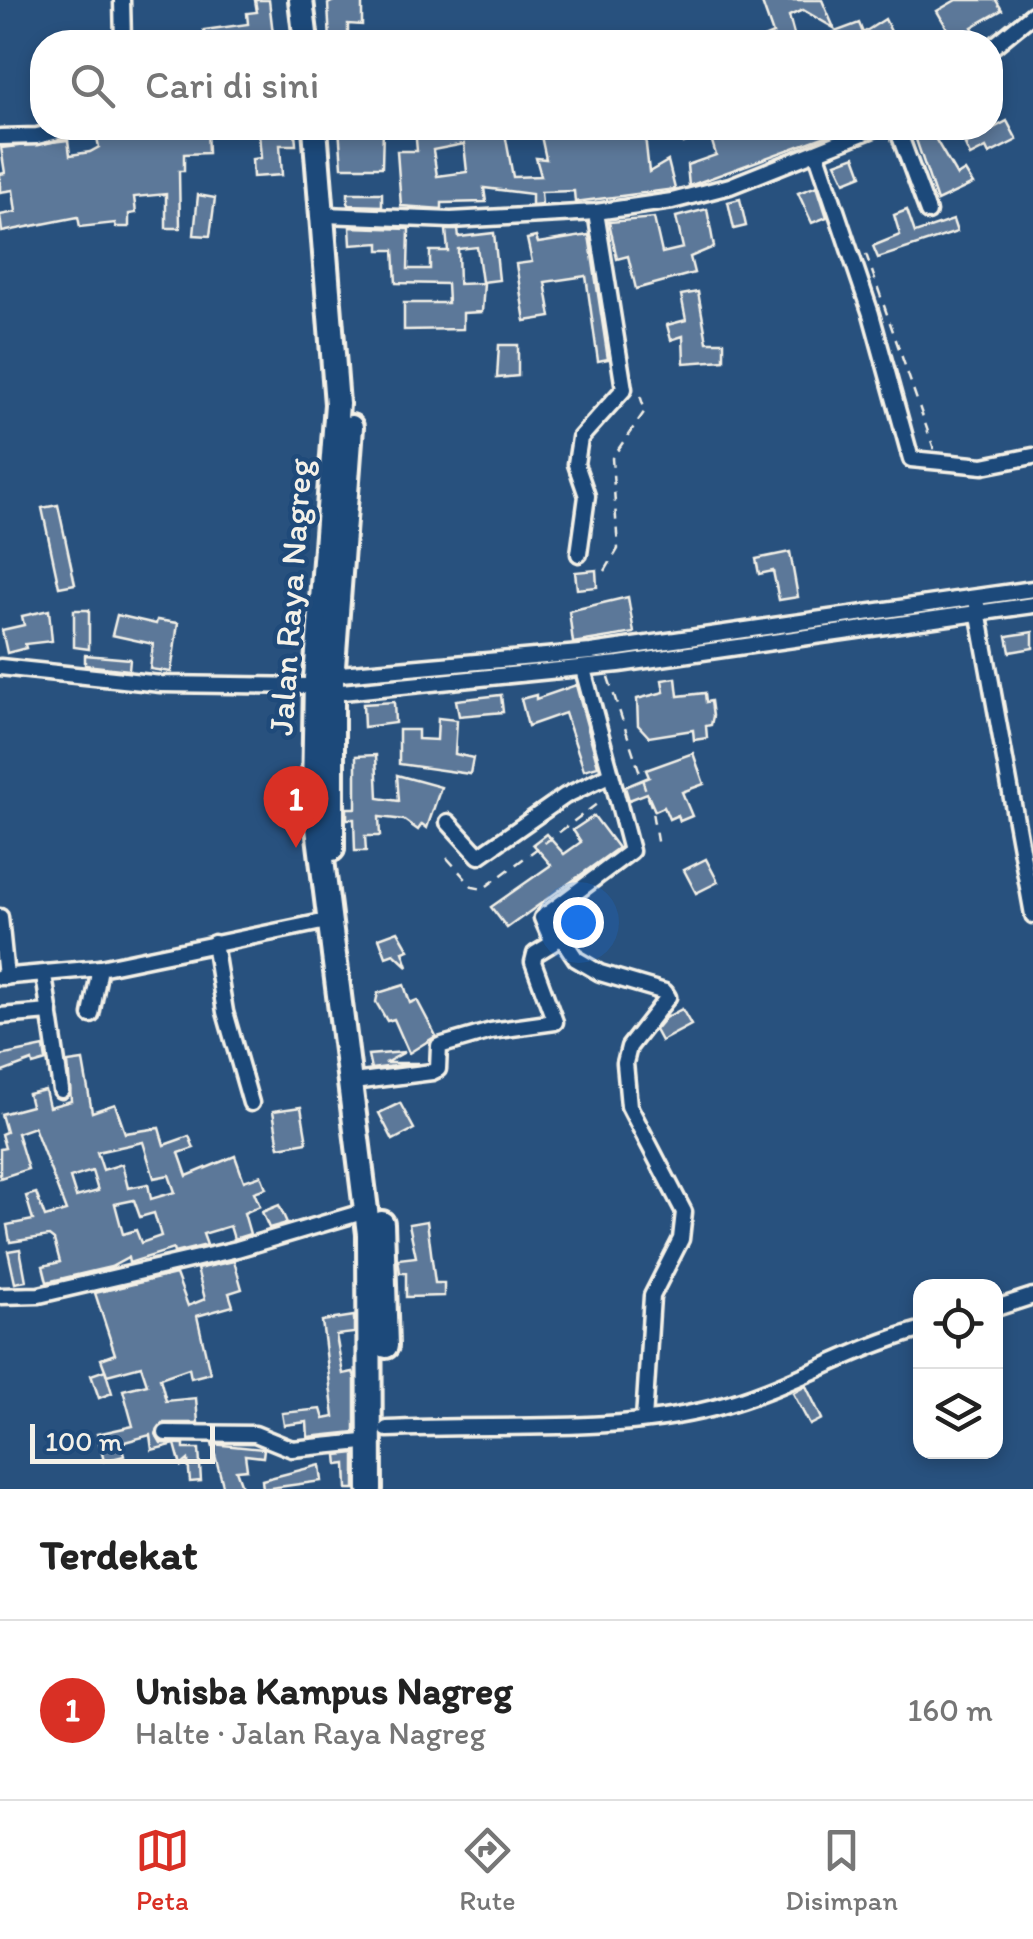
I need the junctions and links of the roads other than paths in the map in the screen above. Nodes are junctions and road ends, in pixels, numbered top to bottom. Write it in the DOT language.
graph roads {
  1 [pos="122,0"];
  2 [pos="301,0"];
  3 [pos="316,0"];
  4 [pos="1033,14"];
  5 [pos="123,30"];
  6 [pos="305,30"];
  7 [pos="319,30"];
  8 [pos="1003,38"];
  9 [pos="30,136"];
  10 [pos="0,137"];
  11 [pos="317,140"];
  12 [pos="329,140"];
  13 [pos="849,140"];
  14 [pos="902,140"];
  15 [pos="817,154"];
  16 [pos="596,212"];
  17 [pos="928,212"];
  18 [pos="332,215"];
  19 [pos="1033,456"];
  20 [pos="579,554"];
  21 [pos="1033,590"];
  22 [pos="978,606"];
  23 [pos="1033,606"];
  24 [pos="559,656"];
  25 [pos="583,668"];
  26 [pos="2,672"];
  27 [pos="559,672"];
  28 [pos="321,684"];
  29 [pos="612,774"];
  30 [pos="448,822"];
  31 [pos="546,914"];
  32 [pos="1033,915"];
  33 [pos="0,918"];
  34 [pos="327,921"];
  35 [pos="214,944"];
  36 [pos="100,968"];
  37 [pos="44,974"];
  38 [pos="3,977"];
  39 [pos="50,1012"];
  40 [pos="92,1015"];
  41 [pos="0,1016"];
  42 [pos="361,1081"];
  43 [pos="61,1090"];
  44 [pos="251,1102"];
  45 [pos="366,1211"];
  46 [pos="0,1296"];
  47 [pos="1033,1296"];
  48 [pos="1003,1306"];
  49 [pos="913,1333"];
  50 [pos="644,1420"];
  51 [pos="166,1433"];
  52 [pos="380,1435"];
  53 [pos="370,1489"];
  54 [pos="386,1489"];
  1 -- 5 [label="street"];
  2 -- 6 [label="highway"];
  3 -- 7 [label="highway"];
  4 -- 8 [label="street"];
  9 -- 10 [label="street"];
  11 -- 18 [label="highway, Jalan Raya Nagreg"];
  12 -- 18 [label="highway, Jalan Raya Nagreg"];
  13 -- 15 [label="street"];
  14 -- 17 [label="street"];
  15 -- 16 [label="street"];
  15 -- 19 [label="street"];
  16 -- 18 [label="street"];
  16 -- 20 [label="street"];
  18 -- 28 [label="highway, Jalan Raya Nagreg"];
  21 -- 22 [label="street"];
  22 -- 23 [label="street"];
  22 -- 24 [label="street"];
  22 -- 25 [label="street"];
  22 -- 32 [label="street"];
  24 -- 27 [label="street"];
  24 -- 28 [label="street"];
  25 -- 27 [label="street"];
  25 -- 29 [label="street"];
  26 -- 28 [label="street"];
  27 -- 28 [label="street"];
  28 -- 34 [label="highway, Jalan Raya Nagreg"];
  28 -- 42 [label="highway, Jalan Raya Nagreg"];
  29 -- 30 [label="street"];
  29 -- 31 [label="street"];
  31 -- 42 [label="street"];
  31 -- 50 [label="street"];
  33 -- 38 [label="street"];
  34 -- 35 [label="street"];
  34 -- 45 [label="highway, Jalan Raya Nagreg"];
  35 -- 36 [label="street"];
  35 -- 44 [label="street"];
  36 -- 37 [label="street"];
  36 -- 40 [label="street"];
  37 -- 38 [label="street"];
  37 -- 39 [label="street"];
  39 -- 41 [label="street"];
  39 -- 43 [label="street"];
  42 -- 52 [label="highway, Jalan Raya Nagreg"];
  45 -- 46 [label="street"];
  45 -- 52 [label="highway, Jalan Raya Nagreg"];
  47 -- 48 [label="street"];
  49 -- 50 [label="street"];
  50 -- 52 [label="street"];
  51 -- 52 [label="street"];
  52 -- 53 [label="highway, Jalan Raya Nagreg"];
  52 -- 54 [label="highway, Jalan Raya Nagreg"];
}
